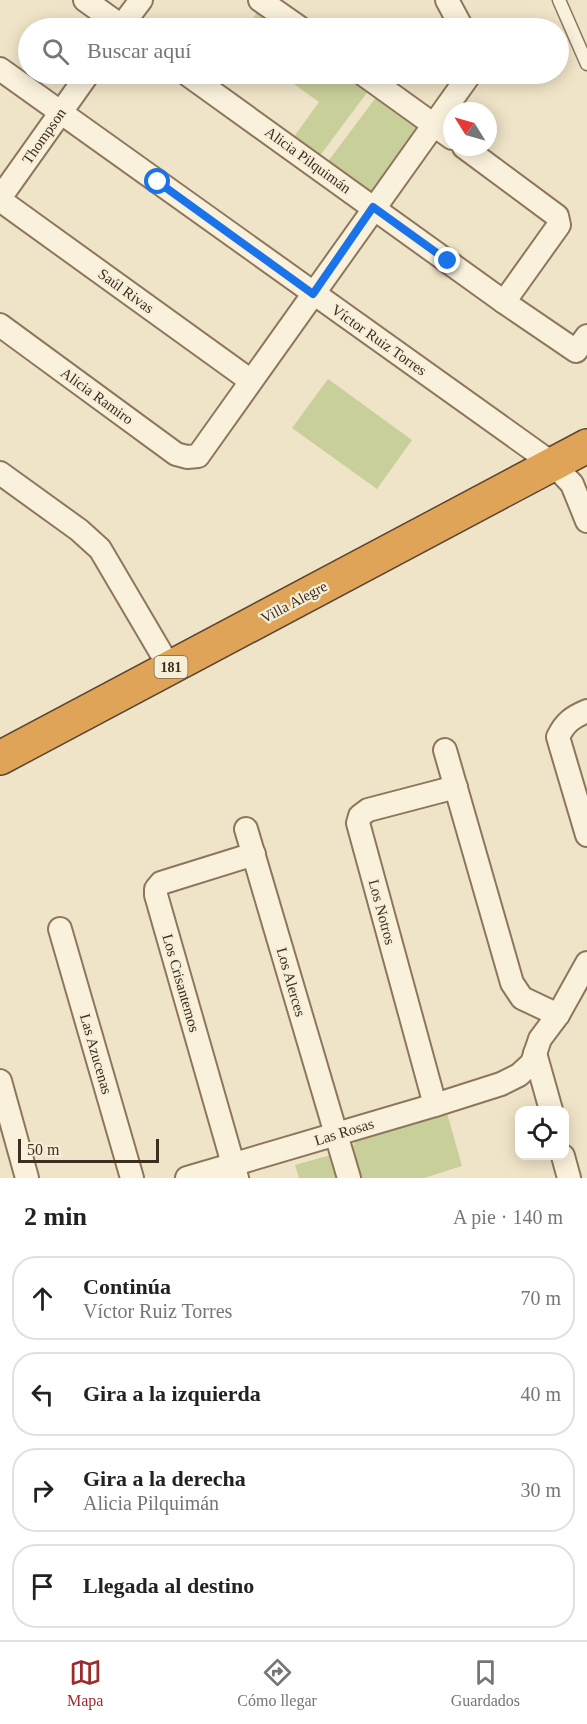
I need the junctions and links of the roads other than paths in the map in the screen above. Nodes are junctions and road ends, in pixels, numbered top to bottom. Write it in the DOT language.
graph roads {
  1 [pos="85,0"];
  2 [pos="141,0"];
  3 [pos="260,0"];
  4 [pos="447,0"];
  5 [pos="559,0"];
  6 [pos="109,18"];
  7 [pos="129,18"];
  8 [pos="286,18"];
  9 [pos="457,18"];
  10 [pos="567,18"];
  11 [pos="569,23"];
  12 [pos="587,64"];
  13 [pos="0,69"];
  14 [pos="18,82"];
  15 [pos="21,84"];
  16 [pos="81,84"];
  17 [pos="201,84"];
  18 [pos="377,84"];
  19 [pos="463,84"];
  20 [pos="61,112"];
  21 [pos="433,124"];
  22 [pos="443,131"];
  23 [pos="476,156"];
  24 [pos="0,199"];
  25 [pos="373,207"];
  26 [pos="313,294"];
  27 [pos="504,302"];
  28 [pos="0,325"];
  29 [pos="582,344"];
  30 [pos="251,381"];
  31 [pos="587,446"];
  32 [pos="553,464"];
  33 [pos="0,473"];
  34 [pos="587,521"];
  35 [pos="170,668"];
  36 [pos="587,711"];
  37 [pos="445,750"];
  38 [pos="0,758"];
  39 [pos="456,787"];
  40 [pos="246,828"];
  41 [pos="587,835"];
  42 [pos="254,854"];
  43 [pos="60,929"];
  44 [pos="587,963"];
  45 [pos="558,1016"];
  46 [pos="535,1053"];
  47 [pos="0,1081"];
  48 [pos="435,1105"];
  49 [pos="550,1106"];
  50 [pos="336,1135"];
  51 [pos="565,1160"];
  52 [pos="235,1172"];
  53 [pos="27,1178"];
  54 [pos="132,1178"];
  55 [pos="187,1178"];
  56 [pos="349,1178"];
  57 [pos="570,1178"];
  1 -- 6 [label="street"];
  2 -- 7 [label="street"];
  3 -- 8 [label="street"];
  4 -- 9 [label="street"];
  5 -- 10 [label="lane"];
  11 -- 12 [label="lane"];
  13 -- 14 [label="street, Víctor Ruiz Torres"];
  15 -- 20 [label="street, Víctor Ruiz Torres"];
  16 -- 20 [label="street, Thompson"];
  17 -- 25 [label="street, Alicia Pilquimán"];
  18 -- 21 [label="street"];
  19 -- 21 [label="street"];
  20 -- 24 [label="street, Thompson"];
  20 -- 26 [label="street, Víctor Ruiz Torres"];
  21 -- 22 [label="street"];
  21 -- 25 [label="street"];
  23 -- 27 [label="street"];
  24 -- 30 [label="street, Saúl Rivas"];
  25 -- 26 [label="street"];
  25 -- 27 [label="street, Alicia Pilquimán"];
  26 -- 30 [label="street"];
  26 -- 32 [label="street, Víctor Ruiz Torres"];
  27 -- 29 [label="street, Alicia Pilquimán"];
  28 -- 30 [label="street, Alicia Ramiro"];
  31 -- 32 [label="highway, Villa Alegre / 181"];
  32 -- 34 [label="street"];
  32 -- 35 [label="highway, Villa Alegre / 181"];
  33 -- 35 [label="street"];
  35 -- 38 [label="highway, Villa Alegre / 181"];
  36 -- 41 [label="street"];
  37 -- 39 [label="street"];
  39 -- 45 [label="street"];
  39 -- 48 [label="street, Los Notros"];
  40 -- 42 [label="street, Los Alerces"];
  42 -- 50 [label="street, Los Alerces"];
  42 -- 52 [label="street, Los Crisantemos"];
  43 -- 54 [label="street, Las Azucenas"];
  44 -- 45 [label="street, Las Rosas"];
  45 -- 46 [label="street, Las Rosas"];
  46 -- 48 [label="street, Las Rosas"];
  46 -- 49 [label="street"];
  47 -- 53 [label="street"];
  48 -- 50 [label="street, Las Rosas"];
  50 -- 52 [label="street, Las Rosas"];
  50 -- 56 [label="street, Los Alerces"];
  51 -- 57 [label="street"];
  52 -- 55 [label="street, Las Rosas"];
}
